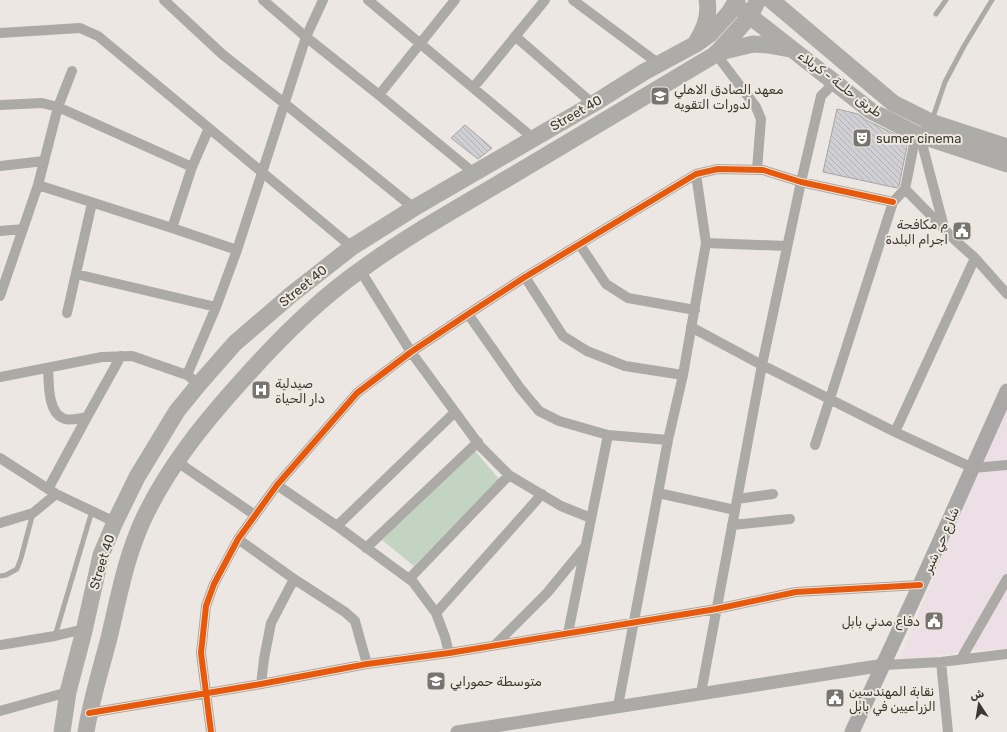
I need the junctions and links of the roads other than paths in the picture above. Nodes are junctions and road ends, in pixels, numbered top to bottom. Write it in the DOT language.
graph roads {
  1 [pos="164,0"];
  2 [pos="263,0"];
  3 [pos="322,0"];
  4 [pos="368,0"];
  5 [pos="455,0"];
  6 [pos="545,0"];
  7 [pos="572,0"];
  8 [pos="707,0"];
  9 [pos="758,0"];
  10 [pos="771,0"];
  11 [pos="946,0"];
  12 [pos="992,0"];
  13 [pos="733,1"];
  14 [pos="936,14"];
  15 [pos="750,16"];
  16 [pos="0,33"];
  17 [pos="515,36"];
  18 [pos="306,38"];
  19 [pos="420,43"];
  20 [pos="696,44"];
  21 [pos="794,49"];
  22 [pos="716,54"];
  23 [pos="659,64"];
  24 [pos="72,71"];
  25 [pos="835,82"];
  26 [pos="473,88"];
  27 [pos="379,95"];
  28 [pos="284,103"];
  29 [pos="593,104"];
  30 [pos="0,105"];
  31 [pos="58,107"];
  32 [pos="931,122"];
  33 [pos="209,128"];
  34 [pos="918,135"];
  35 [pos="533,138"];
  36 [pos="1007,147"];
  37 [pos="44,161"];
  38 [pos="1007,164"];
  39 [pos="0,166"];
  40 [pos="192,167"];
  41 [pos="757,170"];
  42 [pos="263,173"];
  43 [pos="474,173"];
  44 [pos="696,174"];
  45 [pos="801,182"];
  46 [pos="38,185"];
  47 [pos="905,189"];
  48 [pos="893,202"];
  49 [pos="92,203"];
  50 [pos="414,208"];
  51 [pos="172,228"];
  52 [pos="23,229"];
  53 [pos="945,229"];
  54 [pos="0,231"];
  55 [pos="706,243"];
  56 [pos="580,245"];
  57 [pos="787,246"];
  58 [pos="352,247"];
  59 [pos="237,250"];
  60 [pos="975,258"];
  61 [pos="360,270"];
  62 [pos="76,274"];
  63 [pos="525,277"];
  64 [pos="302,286"];
  65 [pos="1007,294"];
  66 [pos="0,296"];
  67 [pos="318,304"];
  68 [pos="216,306"];
  69 [pos="277,307"];
  70 [pos="694,310"];
  71 [pos="67,313"];
  72 [pos="468,314"];
  73 [pos="294,326"];
  74 [pos="691,327"];
  75 [pos="410,352"];
  76 [pos="121,356"];
  77 [pos="762,365"];
  78 [pos="48,368"];
  79 [pos="683,375"];
  80 [pos="0,377"];
  81 [pos="193,379"];
  82 [pos="1007,391"];
  83 [pos="829,399"];
  84 [pos="455,412"];
  85 [pos="87,417"];
  86 [pos="895,432"];
  87 [pos="608,435"];
  88 [pos="668,440"];
  89 [pos="478,442"];
  90 [pos="816,445"];
  91 [pos="0,458"];
  92 [pos="176,461"];
  93 [pos="1007,466"];
  94 [pos="973,468"];
  95 [pos="509,475"];
  96 [pos="277,485"];
  97 [pos="52,491"];
  98 [pos="658,493"];
  99 [pos="542,494"];
  100 [pos="773,494"];
  101 [pos="737,499"];
  102 [pos="735,510"];
  103 [pos="92,511"];
  104 [pos="33,513"];
  105 [pos="255,515"];
  106 [pos="591,518"];
  107 [pos="790,519"];
  108 [pos="115,522"];
  109 [pos="0,523"];
  110 [pos="732,525"];
  111 [pos="337,526"];
  112 [pos="238,539"];
  113 [pos="585,546"];
  114 [pos="366,548"];
  115 [pos="0,576"];
  116 [pos="294,579"];
  117 [pos="409,579"];
  118 [pos="1007,580"];
  119 [pos="920,585"];
  120 [pos="716,609"];
  121 [pos="436,613"];
  122 [pos="634,623"];
  123 [pos="84,629"];
  124 [pos="568,634"];
  125 [pos="55,636"];
  126 [pos="0,645"];
  127 [pos="495,645"];
  128 [pos="449,653"];
  129 [pos="1007,654"];
  130 [pos="961,659"];
  131 [pos="942,662"];
  132 [pos="367,664"];
  133 [pos="884,665"];
  134 [pos="261,684"];
  135 [pos="68,692"];
  136 [pos="205,693"];
  137 [pos="701,693"];
  138 [pos="618,706"];
  139 [pos="0,710"];
  140 [pos="89,713"];
  141 [pos="62,732"];
  142 [pos="86,732"];
  143 [pos="211,732"];
  144 [pos="457,732"];
  145 [pos="852,732"];
  146 [pos="948,732"];
  1 -- 28 [label="street"];
  2 -- 18 [label="street"];
  3 -- 18 [label="street"];
  4 -- 19 [label="street"];
  5 -- 19 [label="street"];
  6 -- 17 [label="street"];
  7 -- 23 [label="street"];
  8 -- 20 [label="main road"];
  9 -- 15 [label="main road, Street 40"];
  10 -- 32 [label="main road, طريق حلــة - كربلاء"];
  11 -- 14 [label="lane"];
  12 -- 32 [label="lane"];
  13 -- 15 [label="main road, طريق حلــة - كربلاء"];
  13 -- 20 [label="main road, Street 40"];
  15 -- 21 [label="main road, طريق حلــة - كربلاء"];
  15 -- 22 [label="main road, Street 40"];
  16 -- 33 [label="street"];
  17 -- 26 [label="street"];
  17 -- 29 [label="street"];
  18 -- 27 [label="street"];
  18 -- 28 [label="street"];
  19 -- 26 [label="street"];
  19 -- 27 [label="street"];
  20 -- 23 [label="main road, Street 40"];
  21 -- 22 [label="main road"];
  21 -- 25 [label="main road, طريق حلــة - كربلاء"];
  22 -- 41 [label="street"];
  22 -- 61 [label="main road, Street 40"];
  23 -- 29 [label="main road, Street 40"];
  24 -- 31 [label="street"];
  25 -- 34 [label="main road, طريق حلــة - كربلاء"];
  25 -- 45 [label="street"];
  26 -- 35 [label="street"];
  27 -- 43 [label="street"];
  28 -- 42 [label="street"];
  28 -- 50 [label="street"];
  29 -- 35 [label="main road, Street 40"];
  30 -- 31 [label="street"];
  31 -- 37 [label="street"];
  31 -- 40 [label="street"];
  32 -- 36 [label="main road, طريق حلــة - كربلاء"];
  33 -- 40 [label="street"];
  33 -- 42 [label="street"];
  34 -- 38 [label="main road, طريق حلــة - كربلاء"];
  34 -- 47 [label="street"];
  34 -- 53 [label="street"];
  35 -- 43 [label="main road, Street 40"];
  37 -- 39 [label="street"];
  37 -- 46 [label="street"];
  40 -- 51 [label="street"];
  41 -- 44 [label="street"];
  41 -- 45 [label="street"];
  42 -- 58 [label="street"];
  42 -- 59 [label="street"];
  43 -- 50 [label="main road, Street 40"];
  44 -- 55 [label="street"];
  44 -- 56 [label="street"];
  45 -- 48 [label="street"];
  45 -- 57 [label="street"];
  46 -- 49 [label="street"];
  46 -- 52 [label="street"];
  47 -- 48 [label="street"];
  47 -- 53 [label="street"];
  48 -- 83 [label="street"];
  49 -- 51 [label="street"];
  49 -- 62 [label="street"];
  50 -- 58 [label="main road, Street 40"];
  51 -- 59 [label="street"];
  52 -- 54 [label="street"];
  52 -- 66 [label="street"];
  53 -- 60 [label="street"];
  55 -- 57 [label="street"];
  55 -- 70 [label="street"];
  56 -- 63 [label="street"];
  56 -- 70 [label="street"];
  57 -- 77 [label="street"];
  58 -- 64 [label="main road, Street 40"];
  59 -- 68 [label="street"];
  60 -- 65 [label="street"];
  60 -- 86 [label="street"];
  61 -- 67 [label="main road, Street 40"];
  61 -- 75 [label="street"];
  62 -- 68 [label="street"];
  62 -- 71 [label="street"];
  63 -- 72 [label="street"];
  63 -- 79 [label="street"];
  64 -- 67 [label="main road"];
  64 -- 69 [label="main road, Street 40"];
  67 -- 73 [label="main road, Street 40"];
  68 -- 81 [label="street"];
  69 -- 73 [label="main road"];
  69 -- 81 [label="main road, Street 40"];
  70 -- 74 [label="street"];
  72 -- 75 [label="street"];
  72 -- 87 [label="street"];
  73 -- 92 [label="main road, Street 40"];
  74 -- 77 [label="street"];
  74 -- 79 [label="street"];
  75 -- 84 [label="street"];
  75 -- 96 [label="street"];
  76 -- 78 [label="street"];
  76 -- 81 [label="street"];
  76 -- 85 [label="street"];
  77 -- 83 [label="street"];
  77 -- 101 [label="street"];
  78 -- 80 [label="street"];
  78 -- 85 [label="street"];
  79 -- 88 [label="street"];
  81 -- 108 [label="main road, Street 40"];
  82 -- 94 [label="main road, شارع حي شبر"];
  83 -- 86 [label="street"];
  83 -- 90 [label="street"];
  84 -- 89 [label="street"];
  84 -- 111 [label="street"];
  85 -- 97 [label="street"];
  86 -- 94 [label="street"];
  87 -- 88 [label="street"];
  87 -- 106 [label="street"];
  88 -- 98 [label="street"];
  89 -- 95 [label="street"];
  89 -- 114 [label="street"];
  91 -- 97 [label="street"];
  92 -- 105 [label="street"];
  92 -- 140 [label="main road, Street 40"];
  93 -- 94 [label="street"];
  94 -- 119 [label="main road, شارع حي شبر"];
  95 -- 99 [label="street"];
  95 -- 117 [label="street"];
  96 -- 105 [label="street"];
  96 -- 111 [label="street"];
  97 -- 103 [label="street"];
  97 -- 104 [label="street"];
  98 -- 102 [label="street"];
  98 -- 122 [label="street"];
  99 -- 106 [label="street"];
  99 -- 121 [label="street"];
  100 -- 101 [label="street"];
  101 -- 102 [label="street"];
  102 -- 110 [label="street"];
  103 -- 108 [label="street"];
  103 -- 125 [label="lane"];
  104 -- 109 [label="street"];
  104 -- 115 [label="lane"];
  105 -- 112 [label="street"];
  106 -- 113 [label="street"];
  107 -- 110 [label="street"];
  108 -- 123 [label="main road, Street 40"];
  110 -- 120 [label="street"];
  111 -- 114 [label="street"];
  112 -- 116 [label="street"];
  112 -- 136 [label="street"];
  113 -- 124 [label="street"];
  113 -- 127 [label="street"];
  114 -- 117 [label="street"];
  116 -- 132 [label="street"];
  116 -- 134 [label="street"];
  117 -- 121 [label="street"];
  118 -- 130 [label="street"];
  119 -- 120 [label="street"];
  119 -- 133 [label="main road, شارع حي شبر"];
  120 -- 122 [label="street"];
  120 -- 137 [label="street"];
  121 -- 128 [label="street"];
  122 -- 124 [label="street"];
  122 -- 138 [label="street"];
  123 -- 125 [label="street"];
  123 -- 135 [label="main road, Street 40"];
  124 -- 127 [label="street"];
  125 -- 126 [label="street"];
  127 -- 128 [label="street"];
  128 -- 132 [label="street"];
  129 -- 130 [label="street"];
  130 -- 131 [label="street"];
  131 -- 133 [label="street"];
  131 -- 146 [label="street"];
  132 -- 134 [label="street"];
  133 -- 137 [label="street"];
  133 -- 145 [label="main road, شارع حي شبر"];
  134 -- 136 [label="street"];
  135 -- 139 [label="street"];
  135 -- 141 [label="main road, Street 40"];
  136 -- 140 [label="street"];
  136 -- 143 [label="street"];
  137 -- 138 [label="street"];
  138 -- 144 [label="street"];
  140 -- 142 [label="main road, Street 40"];
}
